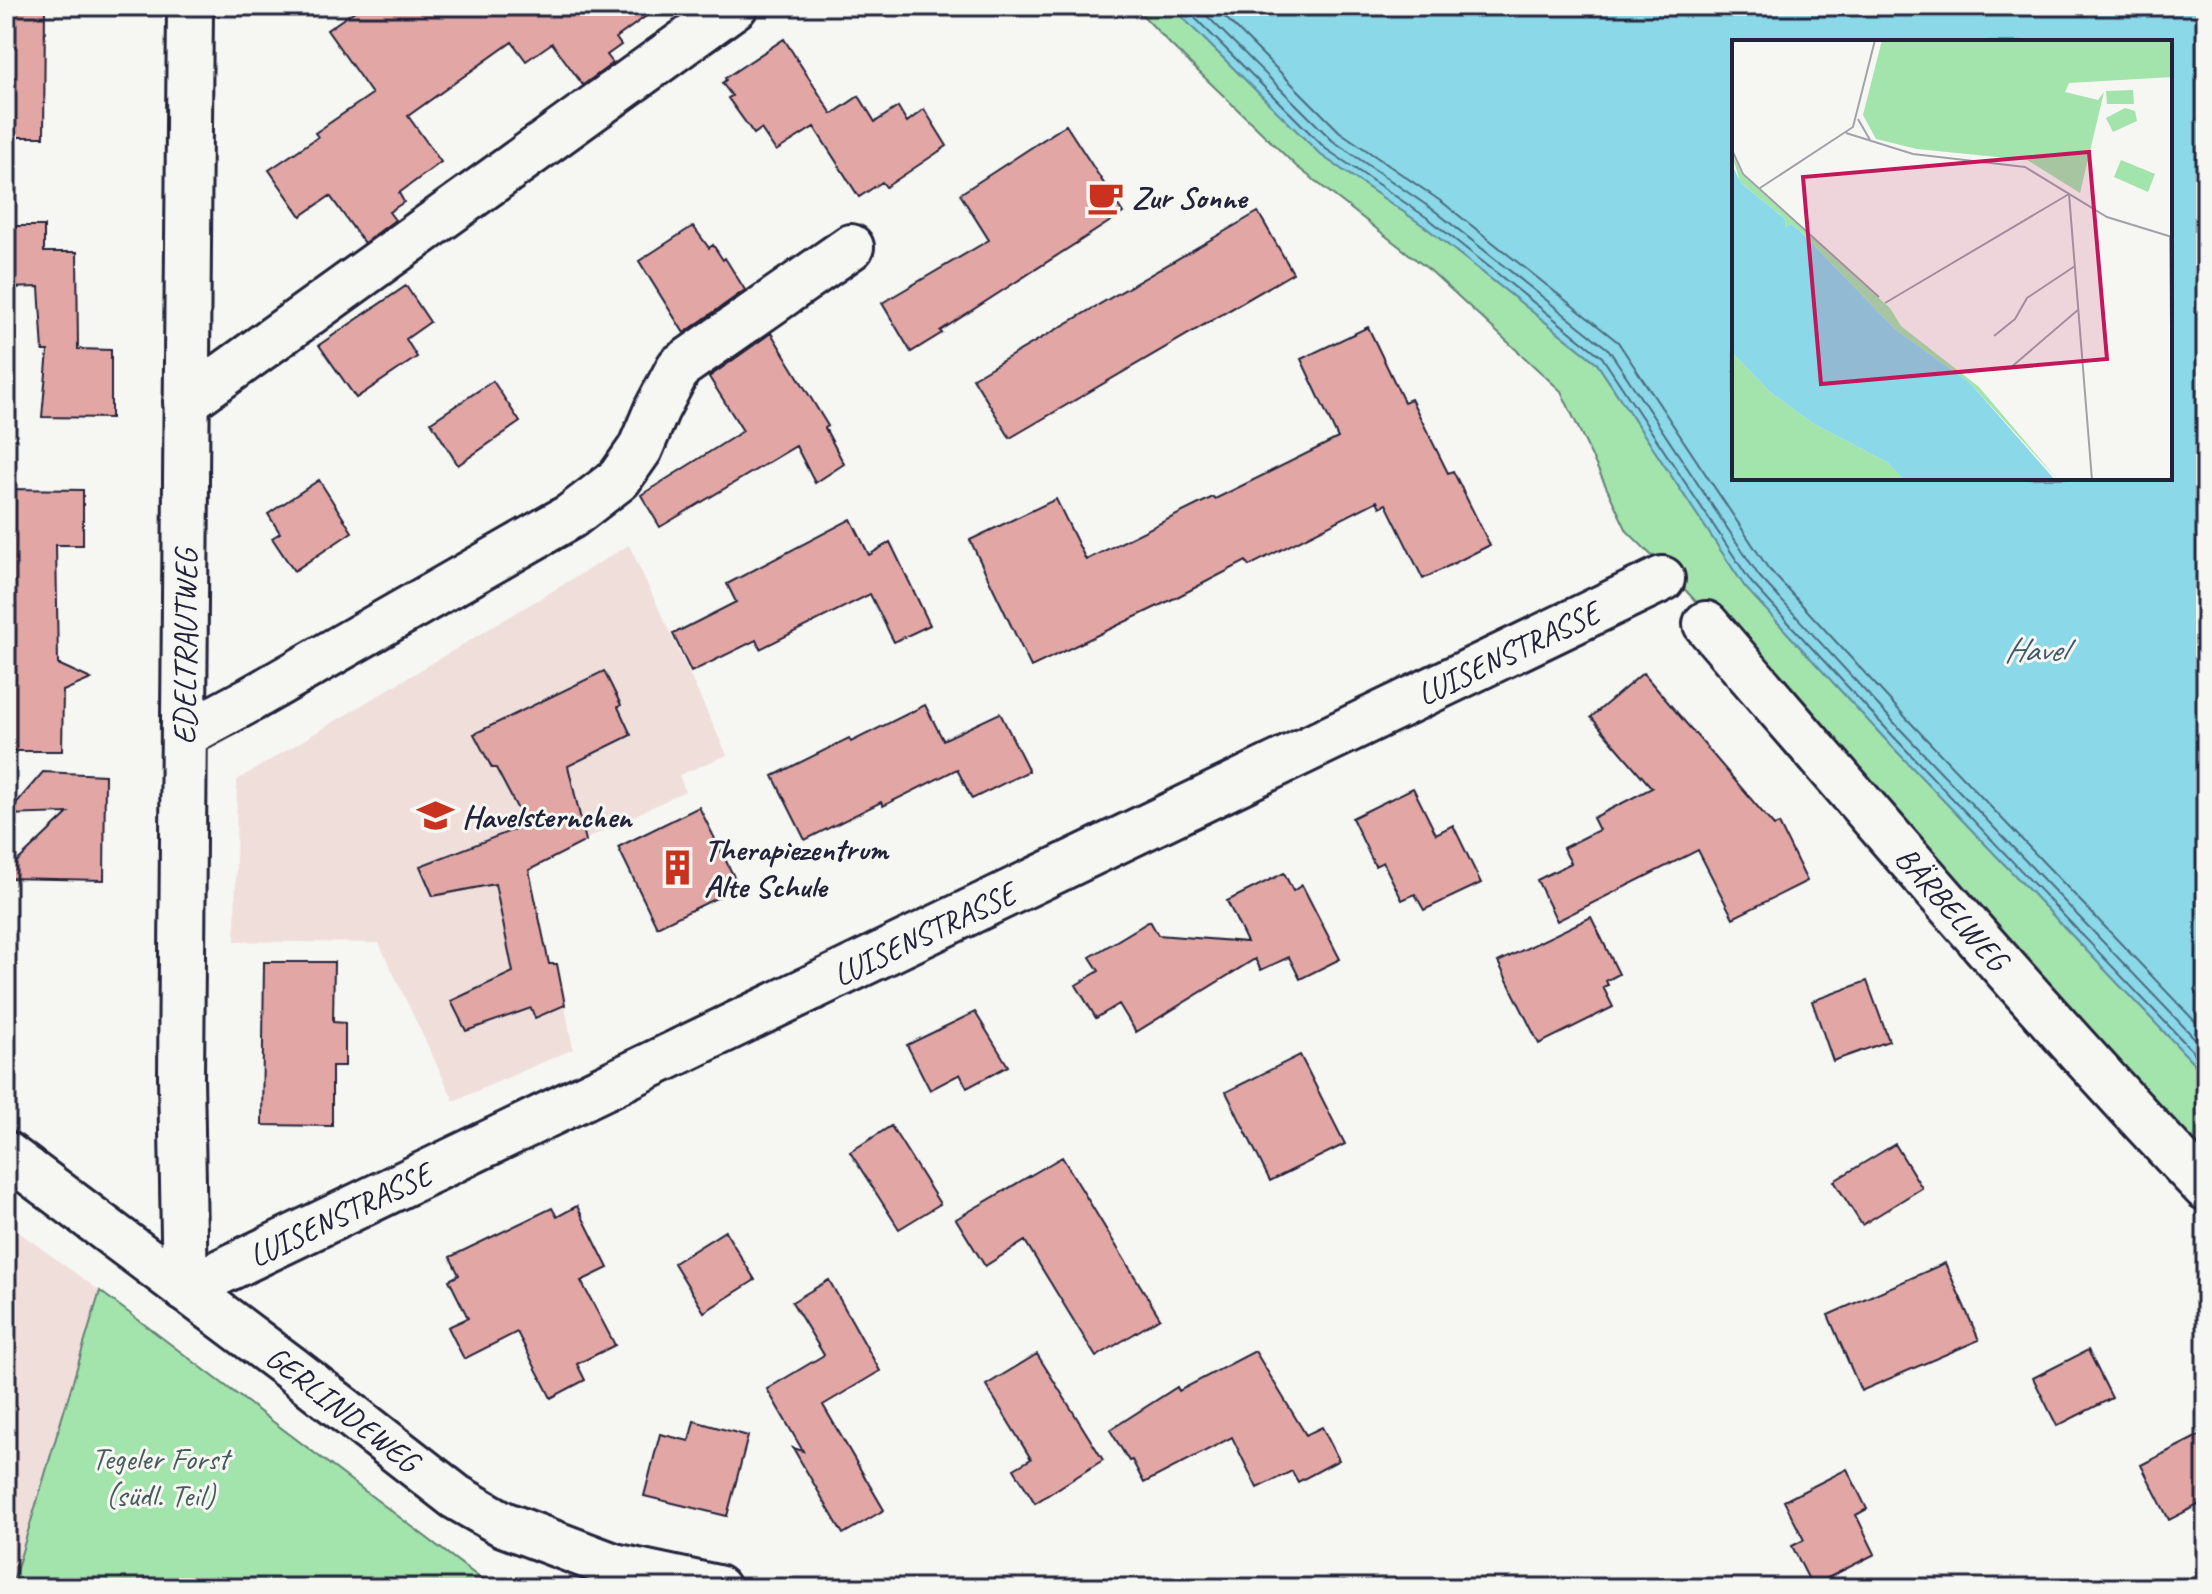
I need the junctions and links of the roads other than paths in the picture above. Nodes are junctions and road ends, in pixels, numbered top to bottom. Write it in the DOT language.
graph roads {
  1 [pos="190,6"];
  2 [pos="735,6"];
  3 [pos="851,247"];
  4 [pos="186,402"];
  5 [pos="1662,579"];
  6 [pos="1706,624"];
  7 [pos="184,735"];
  8 [pos="6,1154"];
  9 [pos="2206,1188"];
  10 [pos="185,1289"];
  11 [pos="717,1588"];
  1 -- 4 [label="street, EDELTRAUTWEG"];
  2 -- 4 [label="street"];
  3 -- 7 [label="street"];
  4 -- 7 [label="street, EDELTRAUTWEG"];
  5 -- 10 [label="street, LUISENSTRASSE"];
  6 -- 9 [label="street, BÄRBELWEG"];
  7 -- 10 [label="street, EDELTRAUTWEG"];
  8 -- 10 [label="street, GERLINDEWEG"];
  10 -- 11 [label="street, GERLINDEWEG"];
}
